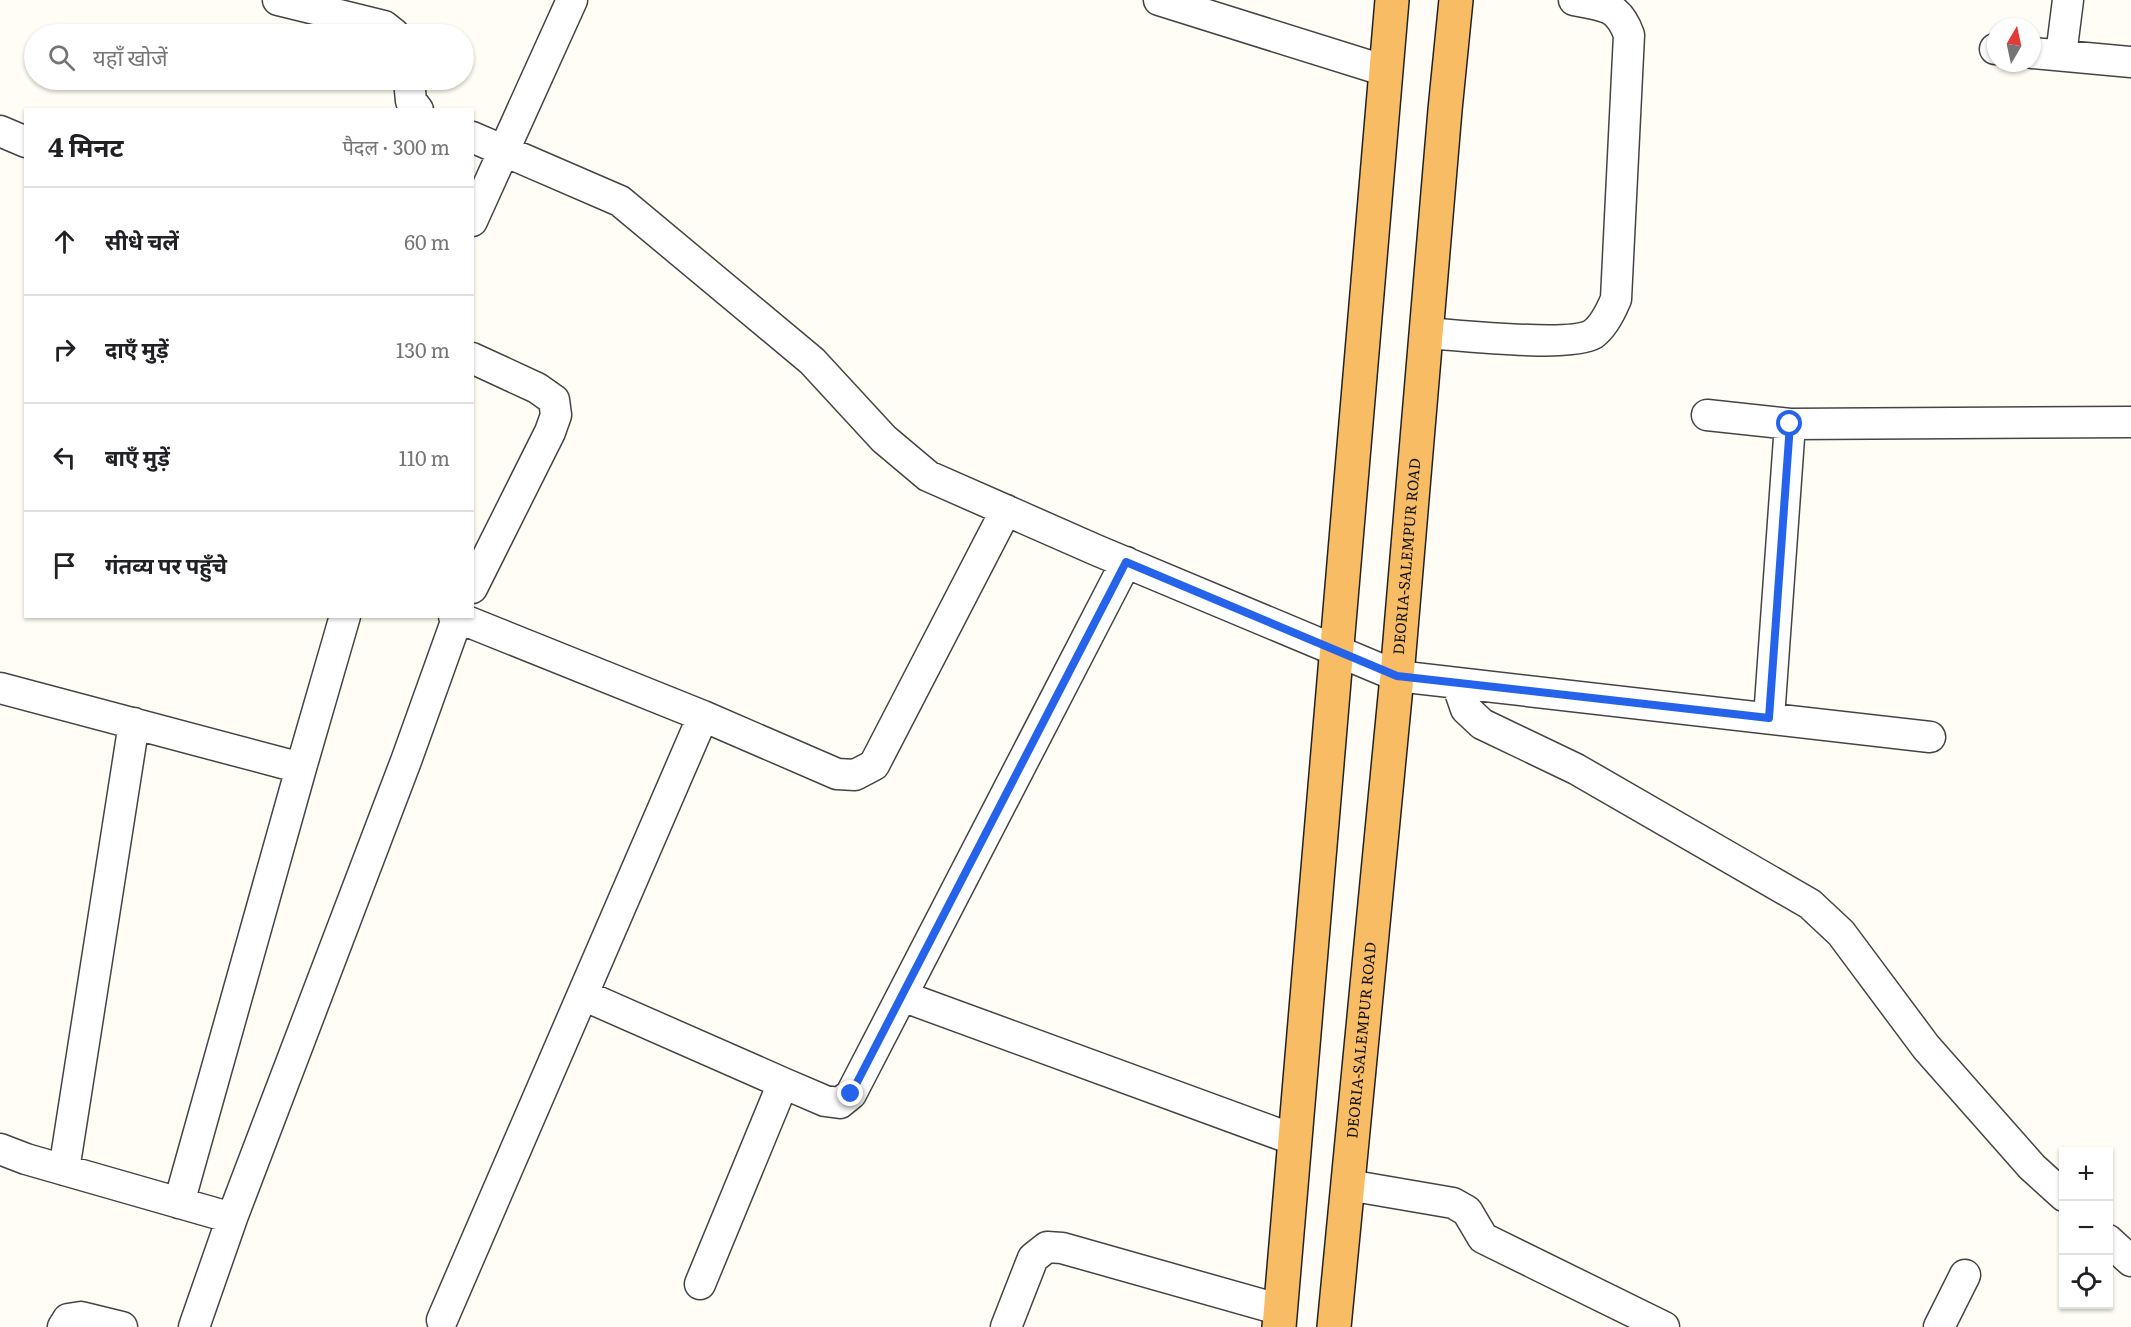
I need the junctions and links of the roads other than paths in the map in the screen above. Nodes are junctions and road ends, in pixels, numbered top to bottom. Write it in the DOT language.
graph roads {
  1 [pos="278,0"];
  2 [pos="572,0"];
  3 [pos="1159,0"];
  4 [pos="1392,0"];
  5 [pos="1456,0"];
  6 [pos="1574,0"];
  7 [pos="2068,0"];
  8 [pos="376,24"];
  9 [pos="2041,54"];
  10 [pos="2061,55"];
  11 [pos="2131,62"];
  12 [pos="1386,71"];
  13 [pos="410,90"];
  14 [pos="416,108"];
  15 [pos="0,131"];
  16 [pos="474,138"];
  17 [pos="24,141"];
  18 [pos="505,150"];
  19 [pos="474,217"];
  20 [pos="1426,333"];
  21 [pos="474,359"];
  22 [pos="1707,415"];
  23 [pos="2131,422"];
  24 [pos="1790,424"];
  25 [pos="1006,510"];
  26 [pos="1126,562"];
  27 [pos="474,584"];
  28 [pos="344,618"];
  29 [pos="456,618"];
  30 [pos="458,618"];
  31 [pos="1336,650"];
  32 [pos="1397,676"];
  33 [pos="1457,683"];
  34 [pos="0,688"];
  35 [pos="703,716"];
  36 [pos="1769,718"];
  37 [pos="134,723"];
  38 [pos="1930,736"];
  39 [pos="301,768"];
  40 [pos="583,995"];
  41 [pos="902,996"];
  42 [pos="783,1083"];
  43 [pos="1295,1140"];
  44 [pos="0,1149"];
  45 [pos="64,1170"];
  46 [pos="1348,1185"];
  47 [pos="2059,1191"];
  48 [pos="179,1203"];
  49 [pos="232,1218"];
  50 [pos="2113,1244"];
  51 [pos="2131,1261"];
  52 [pos="1965,1275"];
  53 [pos="700,1284"];
  54 [pos="1280,1319"];
  55 [pos="442,1320"];
  56 [pos="63,1327"];
  57 [pos="122,1327"];
  58 [pos="194,1327"];
  59 [pos="1006,1327"];
  60 [pos="1334,1327"];
  61 [pos="1664,1327"];
  62 [pos="1939,1327"];
  1 -- 8 [label="street"];
  2 -- 18 [label="street"];
  3 -- 12 [label="street"];
  4 -- 12 [label="highway"];
  5 -- 20 [label="highway, DEORIA-SALEMPUR ROAD"];
  6 -- 20 [label="street"];
  7 -- 10 [label="street"];
  9 -- 10 [label="street"];
  10 -- 11 [label="street"];
  12 -- 31 [label="highway"];
  13 -- 14 [label="street"];
  15 -- 17 [label="street"];
  16 -- 18 [label="street"];
  18 -- 19 [label="street"];
  18 -- 25 [label="street"];
  20 -- 32 [label="highway, DEORIA-SALEMPUR ROAD"];
  21 -- 27 [label="street"];
  22 -- 24 [label="street"];
  23 -- 24 [label="street"];
  24 -- 36 [label="street"];
  25 -- 26 [label="street"];
  25 -- 35 [label="street"];
  26 -- 31 [label="street"];
  26 -- 41 [label="street"];
  28 -- 39 [label="street"];
  29 -- 49 [label="street"];
  30 -- 35 [label="street"];
  31 -- 32 [label="street"];
  31 -- 43 [label="highway"];
  32 -- 33 [label="street"];
  32 -- 46 [label="highway, DEORIA-SALEMPUR ROAD"];
  33 -- 36 [label="street"];
  33 -- 47 [label="street"];
  34 -- 37 [label="street"];
  35 -- 40 [label="street"];
  36 -- 38 [label="street"];
  37 -- 39 [label="street"];
  37 -- 45 [label="street"];
  39 -- 48 [label="street"];
  40 -- 42 [label="street"];
  40 -- 55 [label="street"];
  41 -- 42 [label="street"];
  41 -- 43 [label="street"];
  42 -- 53 [label="street"];
  43 -- 54 [label="highway"];
  44 -- 45 [label="street"];
  45 -- 48 [label="street"];
  46 -- 60 [label="highway, DEORIA-SALEMPUR ROAD"];
  46 -- 61 [label="street"];
  48 -- 49 [label="street"];
  49 -- 58 [label="street"];
  50 -- 51 [label="street"];
  52 -- 62 [label="street"];
  54 -- 59 [label="street"];
  56 -- 57 [label="street"];
}
